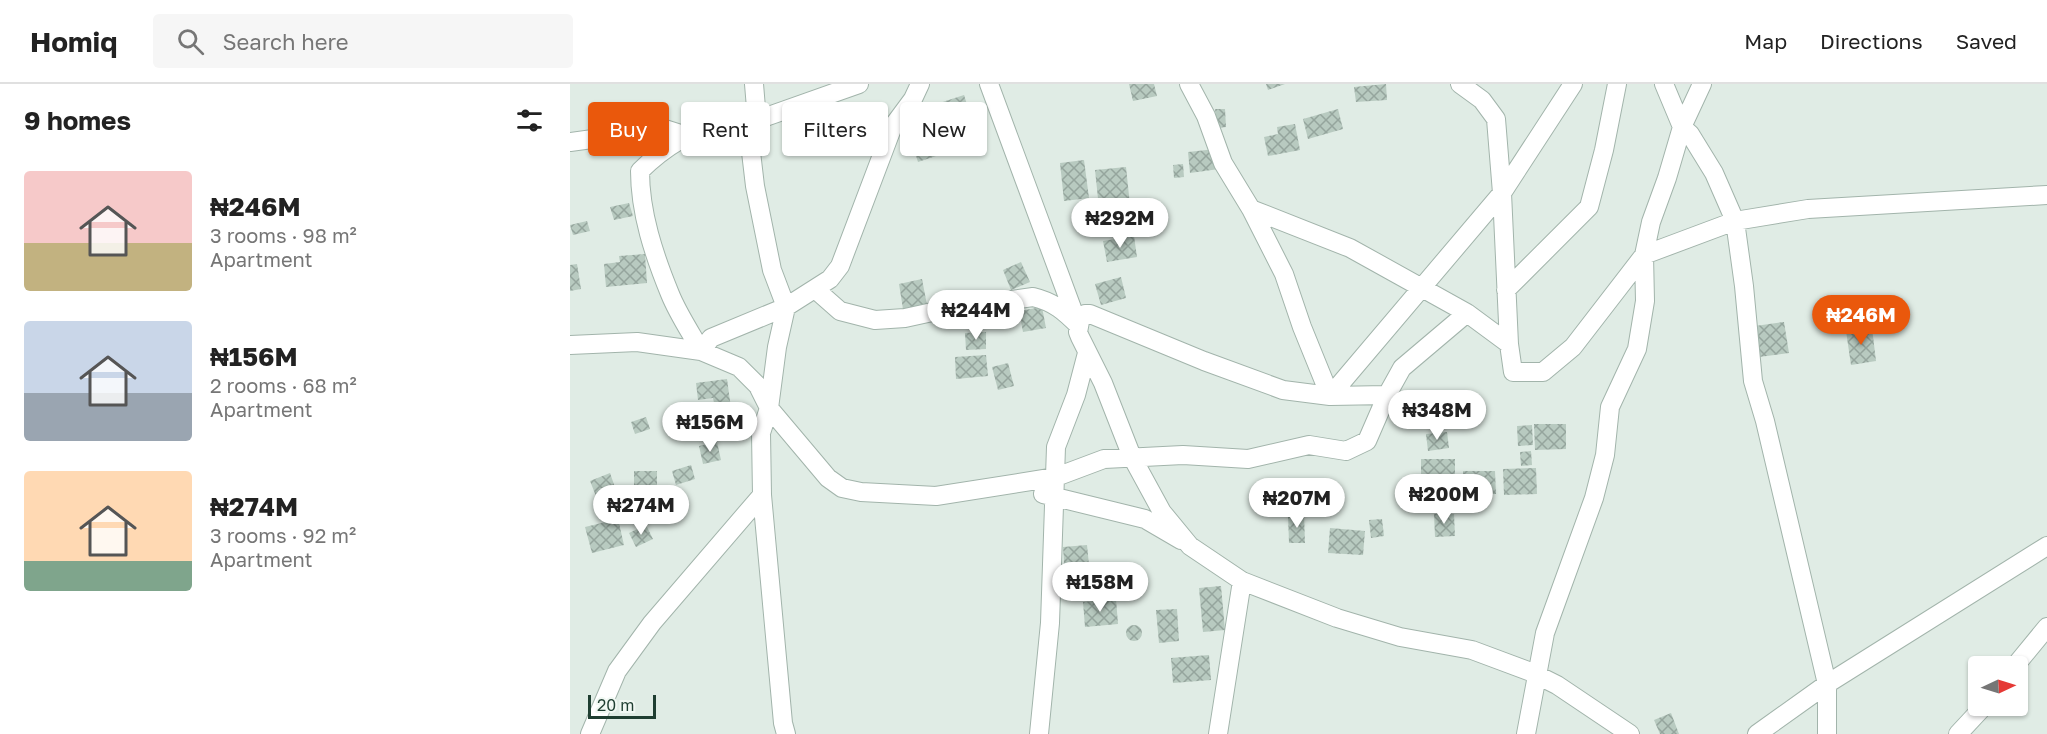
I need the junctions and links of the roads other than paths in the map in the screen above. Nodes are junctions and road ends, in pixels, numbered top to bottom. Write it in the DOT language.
graph roads {
  1 [pos="754,84"];
  2 [pos="859,84"];
  3 [pos="920,84"];
  4 [pos="989,84"];
  5 [pos="1190,84"];
  6 [pos="1460,84"];
  7 [pos="1573,84"];
  8 [pos="1617,84"];
  9 [pos="1664,84"];
  10 [pos="1702,84"];
  11 [pos="756,102"];
  12 [pos="770,115"];
  13 [pos="1682,127"];
  14 [pos="681,134"];
  15 [pos="681,140"];
  16 [pos="570,142"];
  17 [pos="751,156"];
  18 [pos="1502,193"];
  19 [pos="2047,195"];
  20 [pos="1251,209"];
  21 [pos="1735,221"];
  22 [pos="1644,255"];
  23 [pos="1420,288"];
  24 [pos="815,289"];
  25 [pos="1506,290"];
  26 [pos="786,307"];
  27 [pos="1467,313"];
  28 [pos="1079,326"];
  29 [pos="1509,344"];
  30 [pos="570,345"];
  31 [pos="701,351"];
  32 [pos="1088,353"];
  33 [pos="1387,395"];
  34 [pos="1330,396"];
  35 [pos="769,408"];
  36 [pos="1132,457"];
  37 [pos="1056,477"];
  38 [pos="1011,484"];
  39 [pos="762,495"];
  40 [pos="1053,497"];
  41 [pos="1190,546"];
  42 [pos="2047,546"];
  43 [pos="1242,581"];
  44 [pos="2047,627"];
  45 [pos="2023,656"];
  46 [pos="1538,676"];
  47 [pos="1827,684"];
  48 [pos="1975,716"];
  49 [pos="782,730"];
  50 [pos="590,734"];
  51 [pos="1039,734"];
  52 [pos="1218,734"];
  53 [pos="1526,734"];
  54 [pos="1630,734"];
  55 [pos="1757,734"];
  56 [pos="1827,734"];
  57 [pos="1958,734"];
  1 -- 11 [label="street"];
  2 -- 12 [label="street"];
  3 -- 24 [label="street"];
  4 -- 28 [label="street"];
  5 -- 20 [label="street"];
  6 -- 18 [label="street"];
  7 -- 18 [label="street"];
  8 -- 25 [label="street"];
  9 -- 13 [label="street"];
  10 -- 13 [label="street"];
  13 -- 21 [label="street"];
  13 -- 22 [label="street"];
  14 -- 16 [label="street"];
  15 -- 31 [label="street"];
  17 -- 26 [label="street"];
  18 -- 23 [label="street"];
  18 -- 25 [label="street"];
  19 -- 21 [label="street"];
  20 -- 23 [label="street"];
  20 -- 34 [label="street"];
  21 -- 22 [label="street"];
  21 -- 47 [label="street"];
  22 -- 29 [label="street"];
  22 -- 46 [label="street"];
  23 -- 27 [label="street"];
  23 -- 34 [label="street"];
  24 -- 26 [label="street"];
  24 -- 28 [label="street"];
  25 -- 29 [label="street"];
  26 -- 31 [label="street"];
  26 -- 35 [label="street"];
  27 -- 29 [label="street"];
  27 -- 33 [label="street"];
  28 -- 32 [label="street"];
  28 -- 34 [label="street"];
  30 -- 31 [label="street"];
  31 -- 35 [label="street"];
  32 -- 36 [label="street"];
  32 -- 37 [label="street"];
  33 -- 34 [label="street"];
  33 -- 36 [label="street"];
  35 -- 38 [label="street"];
  35 -- 39 [label="street"];
  36 -- 37 [label="street"];
  36 -- 41 [label="street"];
  37 -- 38 [label="street"];
  37 -- 40 [label="street"];
  38 -- 40 [label="street"];
  39 -- 49 [label="street"];
  39 -- 50 [label="street"];
  40 -- 41 [label="street"];
  40 -- 51 [label="street"];
  41 -- 43 [label="street"];
  42 -- 47 [label="street"];
  43 -- 46 [label="street"];
  43 -- 52 [label="street"];
  44 -- 45 [label="street"];
  46 -- 53 [label="street"];
  46 -- 54 [label="street"];
  47 -- 55 [label="street"];
  47 -- 56 [label="street"];
  48 -- 57 [label="street"];
}
